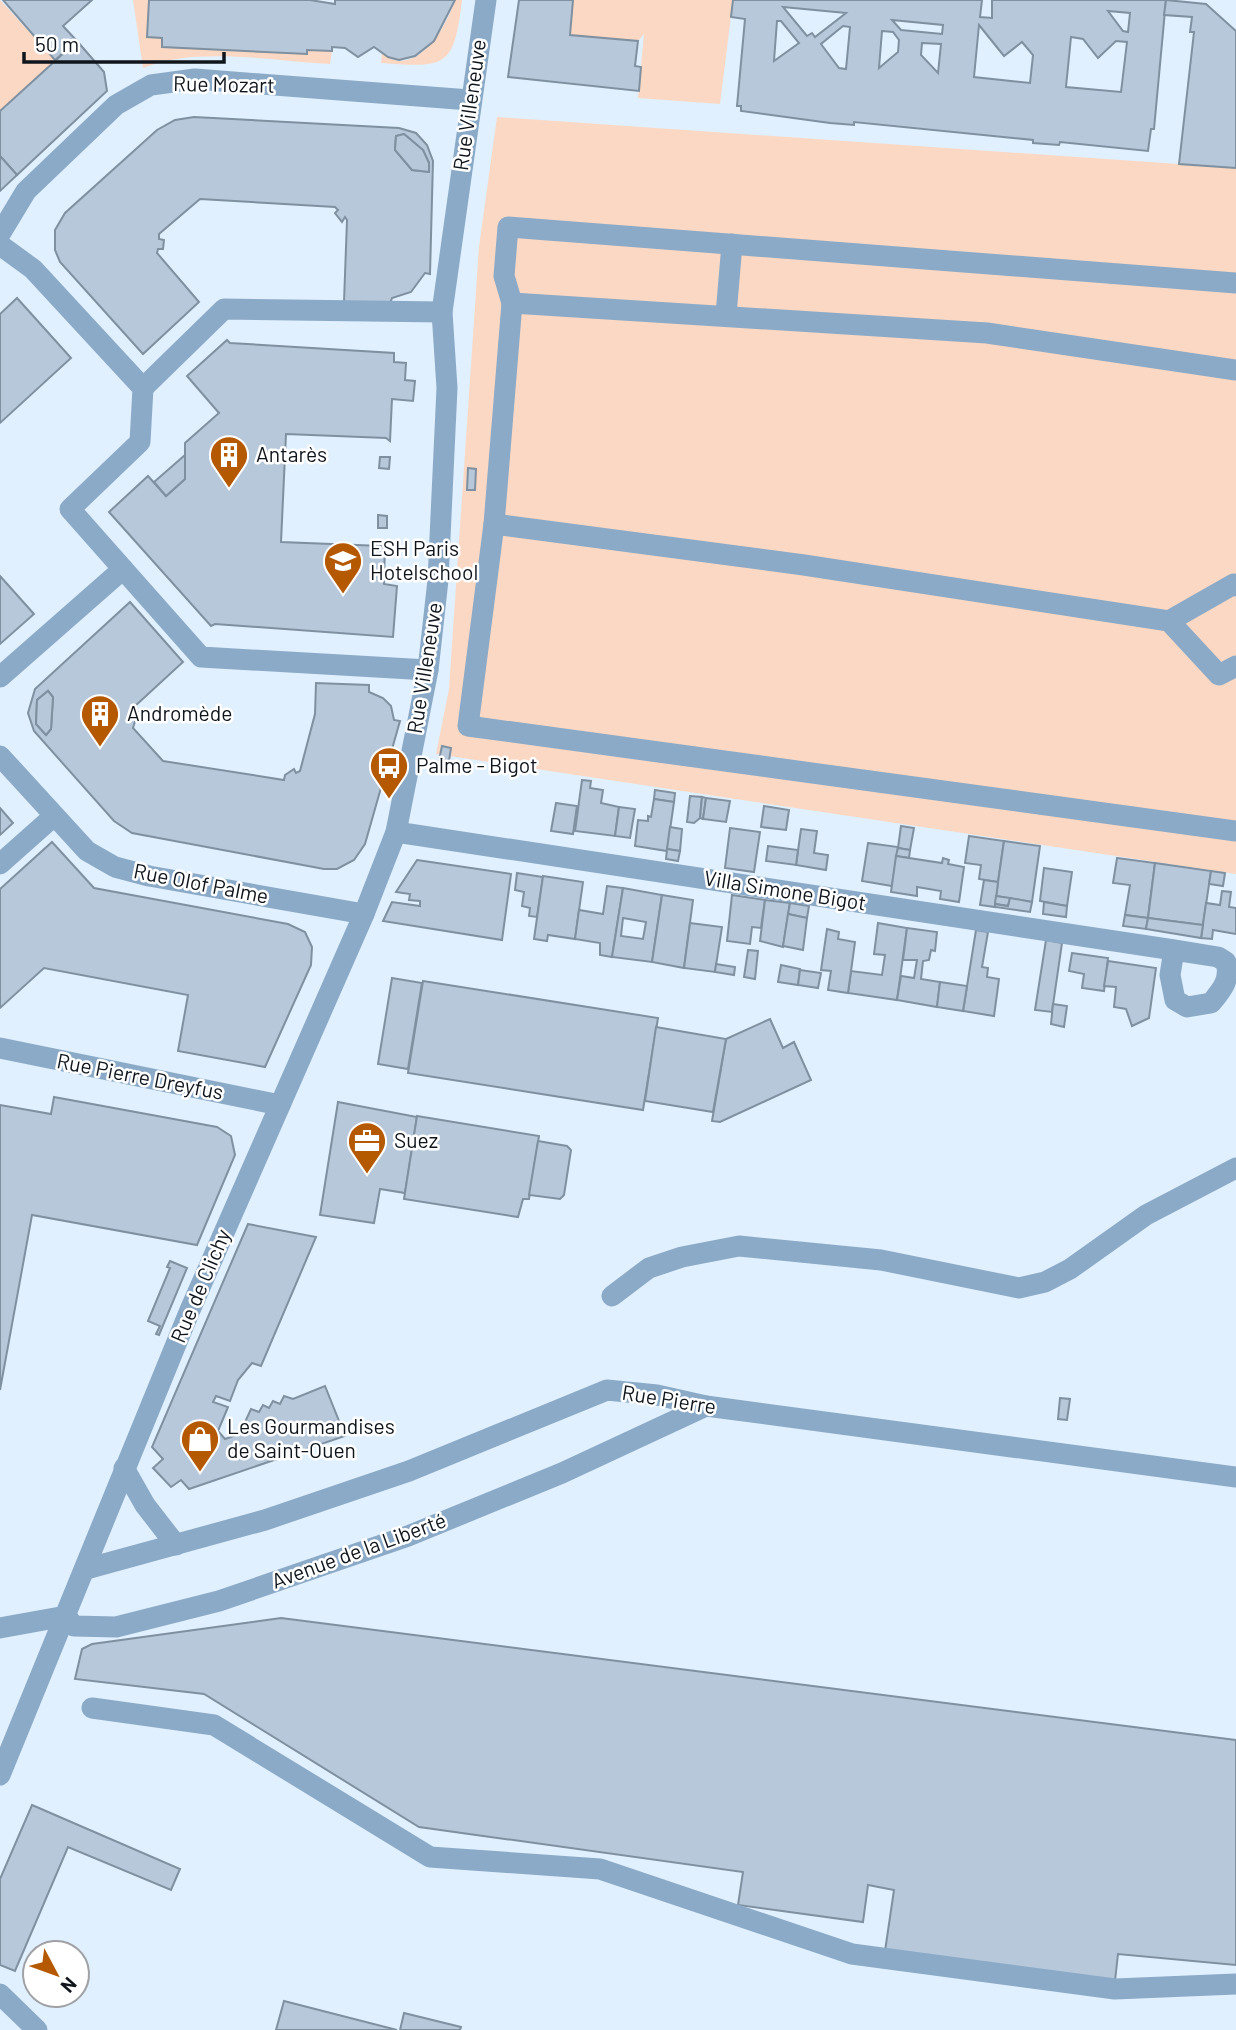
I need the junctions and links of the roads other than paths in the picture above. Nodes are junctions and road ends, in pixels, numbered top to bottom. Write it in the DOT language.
graph roads {
  1 [pos="486,0"];
  2 [pos="470,100"];
  3 [pos="0,234"];
  4 [pos="732,244"];
  5 [pos="0,245"];
  6 [pos="1236,284"];
  7 [pos="512,303"];
  8 [pos="442,312"];
  9 [pos="726,315"];
  10 [pos="1236,370"];
  11 [pos="143,388"];
  12 [pos="494,524"];
  13 [pos="123,569"];
  14 [pos="1236,586"];
  15 [pos="1169,621"];
  16 [pos="1236,666"];
  17 [pos="428,670"];
  18 [pos="0,677"];
  19 [pos="0,756"];
  20 [pos="54,816"];
  21 [pos="1236,831"];
  22 [pos="396,832"];
  23 [pos="0,864"];
  24 [pos="364,914"];
  25 [pos="1174,950"];
  26 [pos="1231,963"];
  27 [pos="0,1048"];
  28 [pos="280,1105"];
  29 [pos="1236,1168"];
  30 [pos="612,1296"];
  31 [pos="706,1406"];
  32 [pos="124,1468"];
  33 [pos="1236,1477"];
  34 [pos="176,1545"];
  35 [pos="86,1569"];
  36 [pos="66,1616"];
  37 [pos="0,1628"];
  38 [pos="92,1708"];
  39 [pos="0,1775"];
  40 [pos="1236,1984"];
  41 [pos="0,1994"];
  42 [pos="37,2030"];
  1 -- 2 [label="street, Rue Villeneuve"];
  2 -- 3 [label="street, Rue Mozart"];
  2 -- 8 [label="street, Rue Villeneuve"];
  4 -- 6 [label="street"];
  4 -- 7 [label="street"];
  4 -- 9 [label="street"];
  5 -- 11 [label="street"];
  7 -- 9 [label="street"];
  7 -- 12 [label="street"];
  8 -- 11 [label="street"];
  8 -- 17 [label="street, Rue Villeneuve"];
  9 -- 10 [label="street"];
  11 -- 13 [label="street"];
  12 -- 15 [label="street"];
  12 -- 21 [label="street"];
  13 -- 17 [label="street"];
  13 -- 18 [label="street"];
  14 -- 15 [label="street"];
  15 -- 16 [label="street"];
  17 -- 22 [label="street, Rue Villeneuve"];
  19 -- 20 [label="street, Rue Olof Palme"];
  20 -- 23 [label="street"];
  20 -- 24 [label="street, Rue Olof Palme"];
  22 -- 24 [label="street, Rue Villeneuve"];
  22 -- 25 [label="street, Villa Simone Bigot"];
  24 -- 28 [label="street, Rue Villeneuve"];
  25 -- 26 [label="street, Villa Simone Bigot"];
  25 -- 26 [label="street, Villa Simone Bigot"];
  27 -- 28 [label="street, Rue Pierre Dreyfus"];
  28 -- 32 [label="street, Rue de Clichy"];
  29 -- 30 [label="street"];
  31 -- 33 [label="street, Rue Pierre"];
  31 -- 34 [label="street, Rue Pierre"];
  31 -- 36 [label="street, Avenue de la Liberté"];
  32 -- 34 [label="street"];
  32 -- 35 [label="street, Rue de Clichy"];
  34 -- 35 [label="street, Rue Pierre"];
  35 -- 36 [label="street, Rue de Clichy"];
  36 -- 37 [label="street, Avenue de la Liberté"];
  36 -- 39 [label="street, Rue de Clichy"];
  38 -- 40 [label="street"];
  41 -- 42 [label="street"];
}
